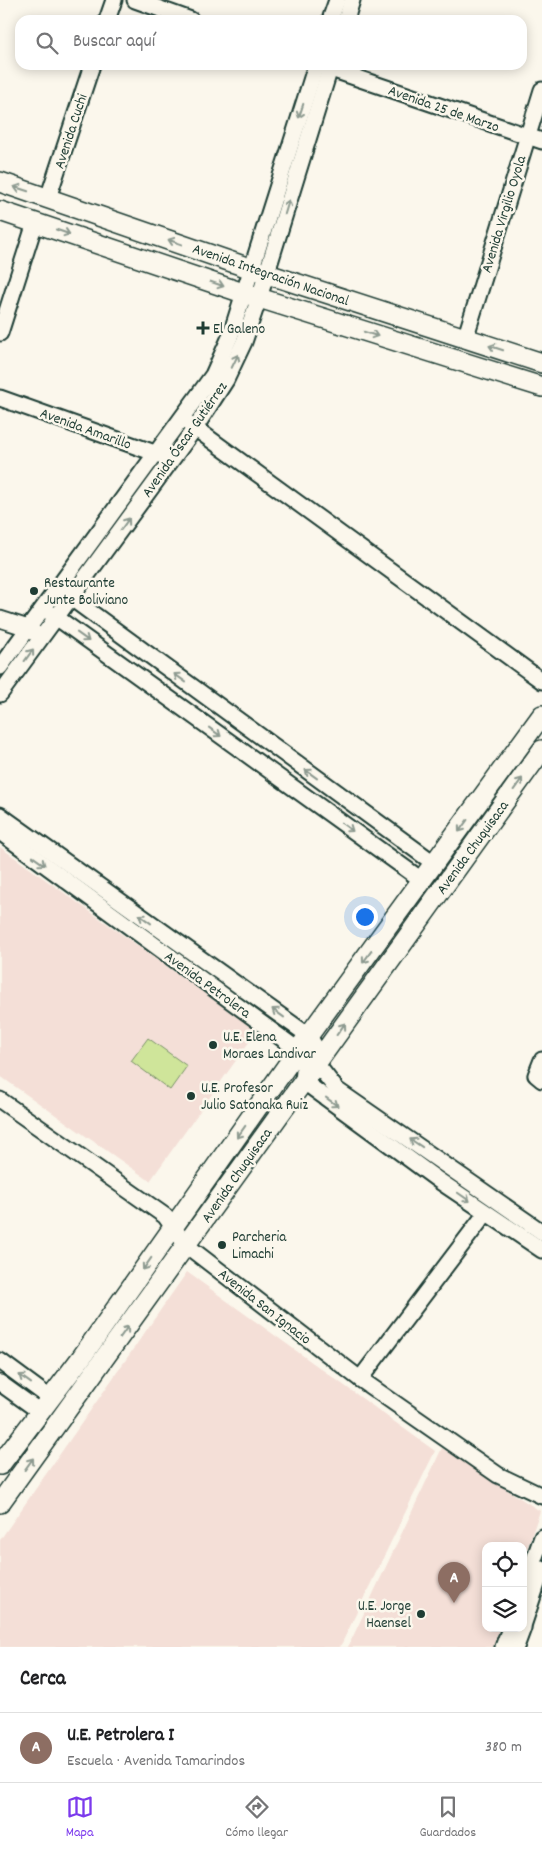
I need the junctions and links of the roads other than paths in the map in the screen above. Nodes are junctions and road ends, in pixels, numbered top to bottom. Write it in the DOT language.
graph roads {
  1 [pos="114,0"];
  2 [pos="135,0"];
  3 [pos="337,0"];
  4 [pos="352,0"];
  5 [pos="109,15"];
  6 [pos="177,15"];
  7 [pos="332,15"];
  8 [pos="348,15"];
  9 [pos="90,70"];
  10 [pos="323,70"];
  11 [pos="336,70"];
  12 [pos="542,90"];
  13 [pos="527,136"];
  14 [pos="542,141"];
  15 [pos="0,182"];
  16 [pos="48,198"];
  17 [pos="0,211"];
  18 [pos="35,223"];
  19 [pos="259,271"];
  20 [pos="251,296"];
  21 [pos="0,332"];
  22 [pos="465,339"];
  23 [pos="542,363"];
  24 [pos="542,387"];
  25 [pos="0,398"];
  26 [pos="189,424"];
  27 [pos="157,454"];
  28 [pos="172,459"];
  29 [pos="58,589"];
  30 [pos="71,598"];
  31 [pos="50,613"];
  32 [pos="0,619"];
  33 [pos="28,628"];
  34 [pos="41,638"];
  35 [pos="0,667"];
  36 [pos="542,681"];
  37 [pos="0,694"];
  38 [pos="542,715"];
  39 [pos="542,750"];
  40 [pos="0,815"];
  41 [pos="0,832"];
  42 [pos="435,864"];
  43 [pos="423,881"];
  44 [pos="304,1043"];
  45 [pos="542,1060"];
  46 [pos="316,1063"];
  47 [pos="542,1080"];
  48 [pos="303,1081"];
  49 [pos="0,1100"];
  50 [pos="455,1170"];
  51 [pos="445,1184"];
  52 [pos="486,1213"];
  53 [pos="173,1227"];
  54 [pos="542,1232"];
  55 [pos="186,1245"];
  56 [pos="542,1250"];
  57 [pos="80,1358"];
  58 [pos="0,1361"];
  59 [pos="96,1371"];
  60 [pos="360,1378"];
  61 [pos="0,1383"];
  62 [pos="45,1405"];
  63 [pos="0,1465"];
  64 [pos="542,1496"];
  65 [pos="0,1503"];
  66 [pos="542,1537"];
  67 [pos="542,1569"];
  68 [pos="524,1587"];
  69 [pos="527,1615"];
  70 [pos="509,1632"];
  71 [pos="521,1632"];
  72 [pos="503,1647"];
  73 [pos="516,1647"];
  1 -- 5 [label="street"];
  2 -- 6 [label="street"];
  3 -- 7 [label="street"];
  4 -- 8 [label="street"];
  9 -- 16 [label="street, Avenida Cuchi"];
  10 -- 19 [label="street, Avenida Óscar Gutiérrez"];
  11 -- 13 [label="street, Avenida 25 de Marzo"];
  12 -- 13 [label="street, Avenida Virgilio Oyola"];
  13 -- 14 [label="street, Avenida 25 de Marzo"];
  13 -- 22 [label="street, Avenida Virgilio Oyola"];
  16 -- 15 [label="main road, Avenida Integración Nacional, one-way"];
  19 -- 16 [label="main road, Avenida Integración Nacional, one-way"];
  17 -- 18 [label="main road, Avenida Integración Nacional"];
  18 -- 20 [label="main road, Avenida Integración Nacional, one-way"];
  18 -- 21 [label="street"];
  19 -- 20 [label="street, Avenida Óscar Gutiérrez"];
  19 -- 22 [label="main road, Avenida Integración Nacional"];
  20 -- 24 [label="main road, Avenida Integración Nacional, one-way"];
  20 -- 26 [label="street, Avenida Óscar Gutiérrez"];
  23 -- 22 [label="main road, Avenida Integración Nacional, one-way"];
  25 -- 27 [label="street, Avenida Amarillo"];
  26 -- 27 [label="street, Avenida Óscar Gutiérrez"];
  26 -- 28 [label="street, Avenida Óscar Gutiérrez"];
  26 -- 36 [label="street"];
  27 -- 28 [label="street, Avenida Amarillo"];
  27 -- 29 [label="street, Avenida Óscar Gutiérrez"];
  30 -- 28 [label="street, Avenida Óscar Gutiérrez, one-way"];
  29 -- 30 [label="street"];
  29 -- 31 [label="street, Avenida Óscar Gutiérrez"];
  30 -- 31 [label="street, Avenida Óscar Gutiérrez"];
  42 -- 30 [label="street, one-way"];
  31 -- 33 [label="street, Avenida Óscar Gutiérrez"];
  31 -- 34 [label="street, Avenida Óscar Gutiérrez"];
  31 -- 43 [label="street, one-way"];
  32 -- 33 [label="street"];
  33 -- 34 [label="street"];
  33 -- 35 [label="street, Avenida Óscar Gutiérrez"];
  37 -- 34 [label="street, Avenida Óscar Gutiérrez, one-way"];
  38 -- 42 [label="main road, Avenida Chuquisaca, one-way"];
  46 -- 39 [label="main road, Avenida Chuquisaca, one-way"];
  44 -- 40 [label="street, Avenida Petrolera, one-way"];
  41 -- 44 [label="street, Avenida Petrolera, one-way"];
  42 -- 43 [label="main road, Avenida Chuquisaca"];
  43 -- 44 [label="main road, Avenida Chuquisaca, one-way"];
  44 -- 46 [label="street"];
  44 -- 48 [label="street"];
  44 -- 53 [label="main road, Avenida Chuquisaca, one-way"];
  45 -- 47 [label="street"];
  46 -- 48 [label="main road, Avenida Chuquisaca"];
  50 -- 46 [label="street, one-way"];
  48 -- 51 [label="street, one-way"];
  48 -- 55 [label="main road, Avenida Chuquisaca"];
  49 -- 53 [label="street, Avenida San Ignacio"];
  50 -- 51 [label="street"];
  50 -- 54 [label="street"];
  51 -- 52 [label="street, one-way"];
  52 -- 56 [label="street"];
  52 -- 60 [label="street"];
  53 -- 55 [label="street, Avenida San Ignacio"];
  53 -- 57 [label="main road, Avenida Chuquisaca, one-way"];
  59 -- 55 [label="main road, Avenida Chuquisaca, one-way"];
  55 -- 60 [label="street, Avenida San Ignacio"];
  57 -- 59 [label="street"];
  57 -- 62 [label="main road, Avenida Chuquisaca"];
  62 -- 58 [label="street, one-way"];
  65 -- 59 [label="main road, Avenida Chuquisaca, one-way"];
  60 -- 64 [label="street, Avenida San Ignacio"];
  61 -- 62 [label="street"];
  62 -- 63 [label="main road, Avenida Chuquisaca"];
  66 -- 68 [label="street"];
  67 -- 69 [label="street"];
  70 -- 72 [label="street"];
  71 -- 73 [label="street"];
}
